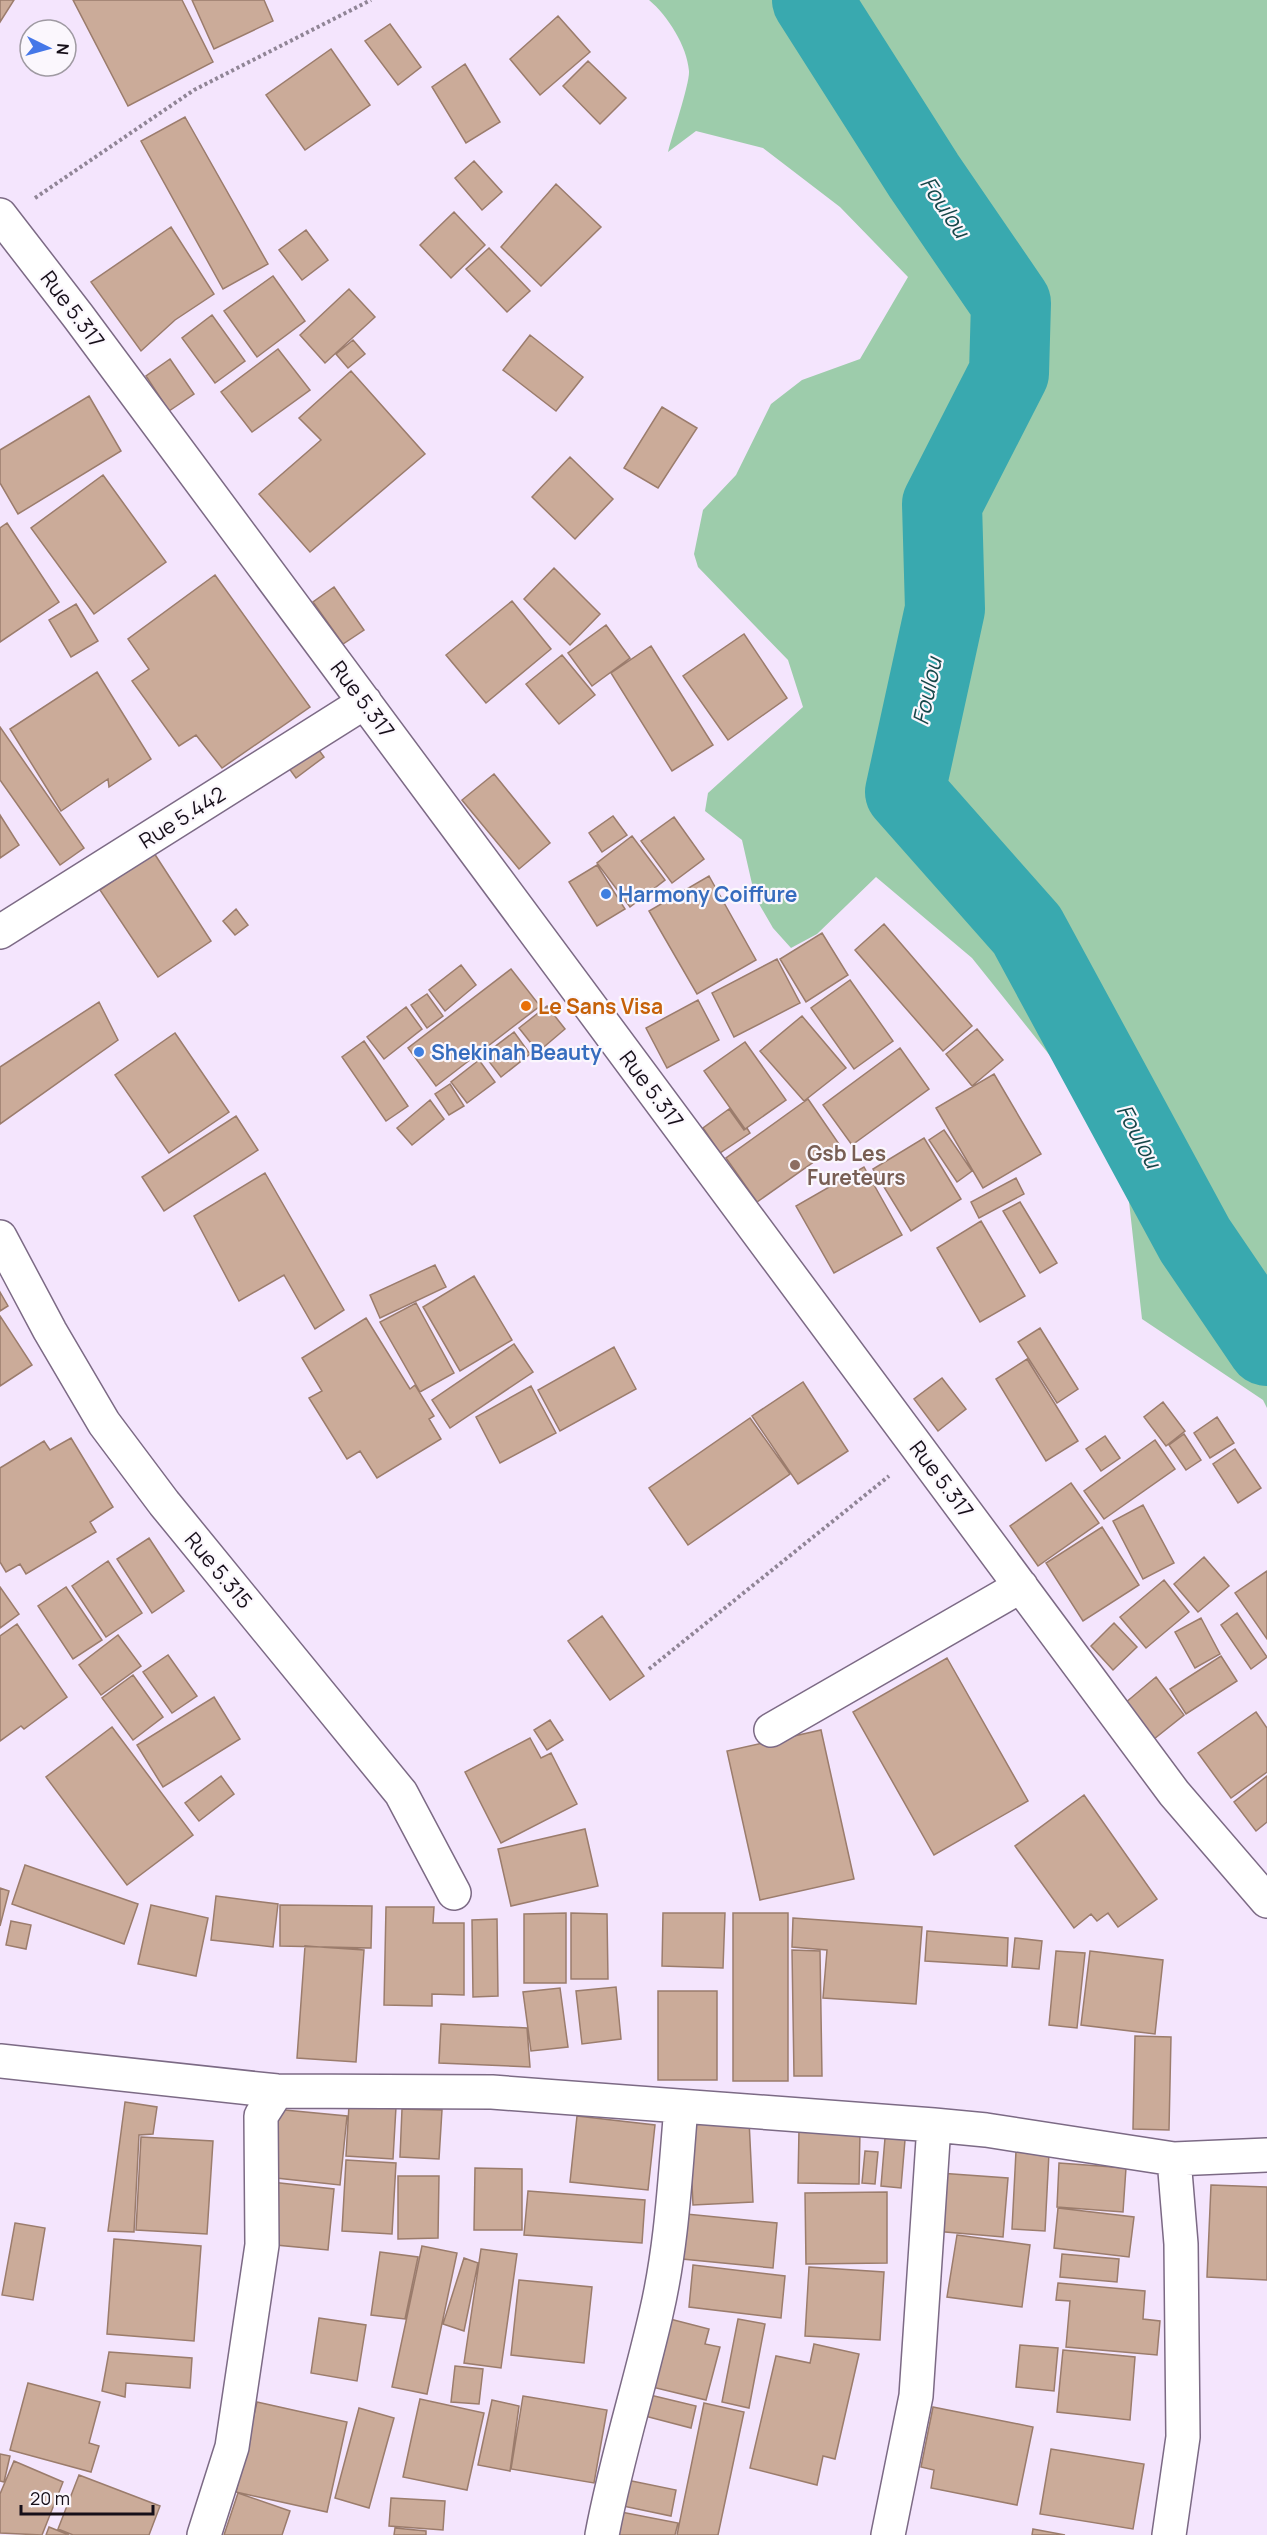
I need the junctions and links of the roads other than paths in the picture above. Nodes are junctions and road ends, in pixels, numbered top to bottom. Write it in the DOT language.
graph roads {
  1 [pos="2,217"];
  2 [pos="365,702"];
  3 [pos="0,932"];
  4 [pos="0,1237"];
  5 [pos="1021,1586"];
  6 [pos="771,1730"];
  7 [pos="454,1893"];
  8 [pos="1267,1901"];
  9 [pos="0,2061"];
  10 [pos="277,2091"];
  11 [pos="681,2106"];
  12 [pos="934,2125"];
  13 [pos="1267,2155"];
  14 [pos="1174,2159"];
  15 [pos="204,2535"];
  16 [pos="602,2535"];
  17 [pos="888,2535"];
  18 [pos="1169,2535"];
  1 -- 2 [label="street, Rue 5.317"];
  2 -- 3 [label="street, Rue 5.442"];
  2 -- 5 [label="street, Rue 5.317"];
  4 -- 7 [label="street, Rue 5.315"];
  5 -- 6 [label="street"];
  5 -- 8 [label="street, Rue 5.317"];
  9 -- 10 [label="street"];
  10 -- 11 [label="street"];
  10 -- 15 [label="street"];
  11 -- 12 [label="street"];
  11 -- 16 [label="street"];
  12 -- 14 [label="street"];
  12 -- 17 [label="street"];
  13 -- 14 [label="street"];
  14 -- 18 [label="street"];
}
